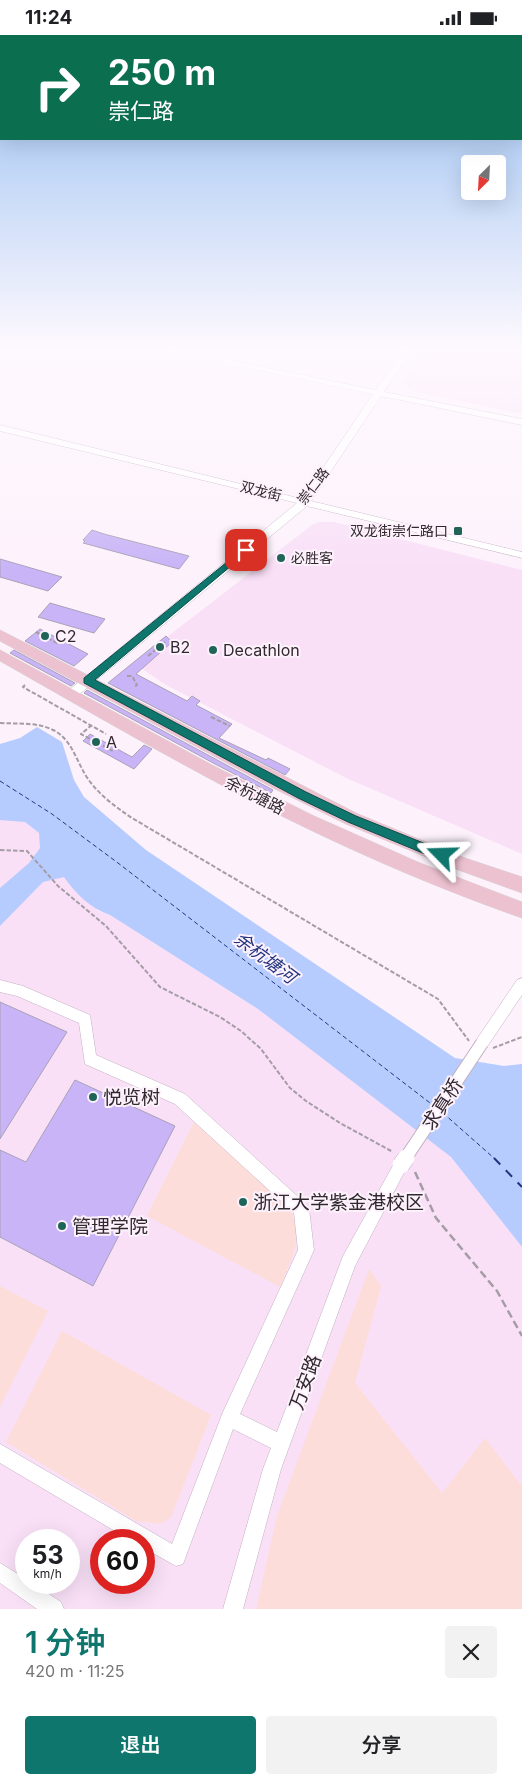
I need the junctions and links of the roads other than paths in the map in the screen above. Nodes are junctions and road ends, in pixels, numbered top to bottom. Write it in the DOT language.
graph roads {
  1 [pos="358,421"];
  2 [pos="0,428"];
  3 [pos="305,502"];
  4 [pos="522,555"];
  5 [pos="0,635"];
  6 [pos="0,655"];
  7 [pos="88,681"];
  8 [pos="72,694"];
  9 [pos="522,885"];
  10 [pos="522,910"];
  11 [pos="522,984"];
  12 [pos="0,986"];
  13 [pos="404,1163"];
  14 [pos="229,1418"];
  15 [pos="282,1444"];
  16 [pos="0,1453"];
  17 [pos="0,1572"];
  18 [pos="54,1609"];
  19 [pos="233,1609"];
  1 -- 3 [label="street, 崇仁路"];
  2 -- 3 [label="street, 双龙街"];
  3 -- 4 [label="street, 双龙街"];
  3 -- 7 [label="street, 崇仁路"];
  5 -- 7 [label="main road, 余杭塘路"];
  6 -- 8 [label="main road, 余杭塘路"];
  7 -- 8 [label="street, 崇仁路"];
  7 -- 9 [label="main road, 余杭塘路"];
  8 -- 10 [label="main road, 余杭塘路"];
  11 -- 13 [label="street, 求真桥, bridge"];
  12 -- 14 [label="street"];
  13 -- 15 [label="street, 万安路"];
  14 -- 15 [label="street"];
  14 -- 16 [label="street"];
  15 -- 19 [label="street, 万安路"];
  17 -- 18 [label="street"];
}
